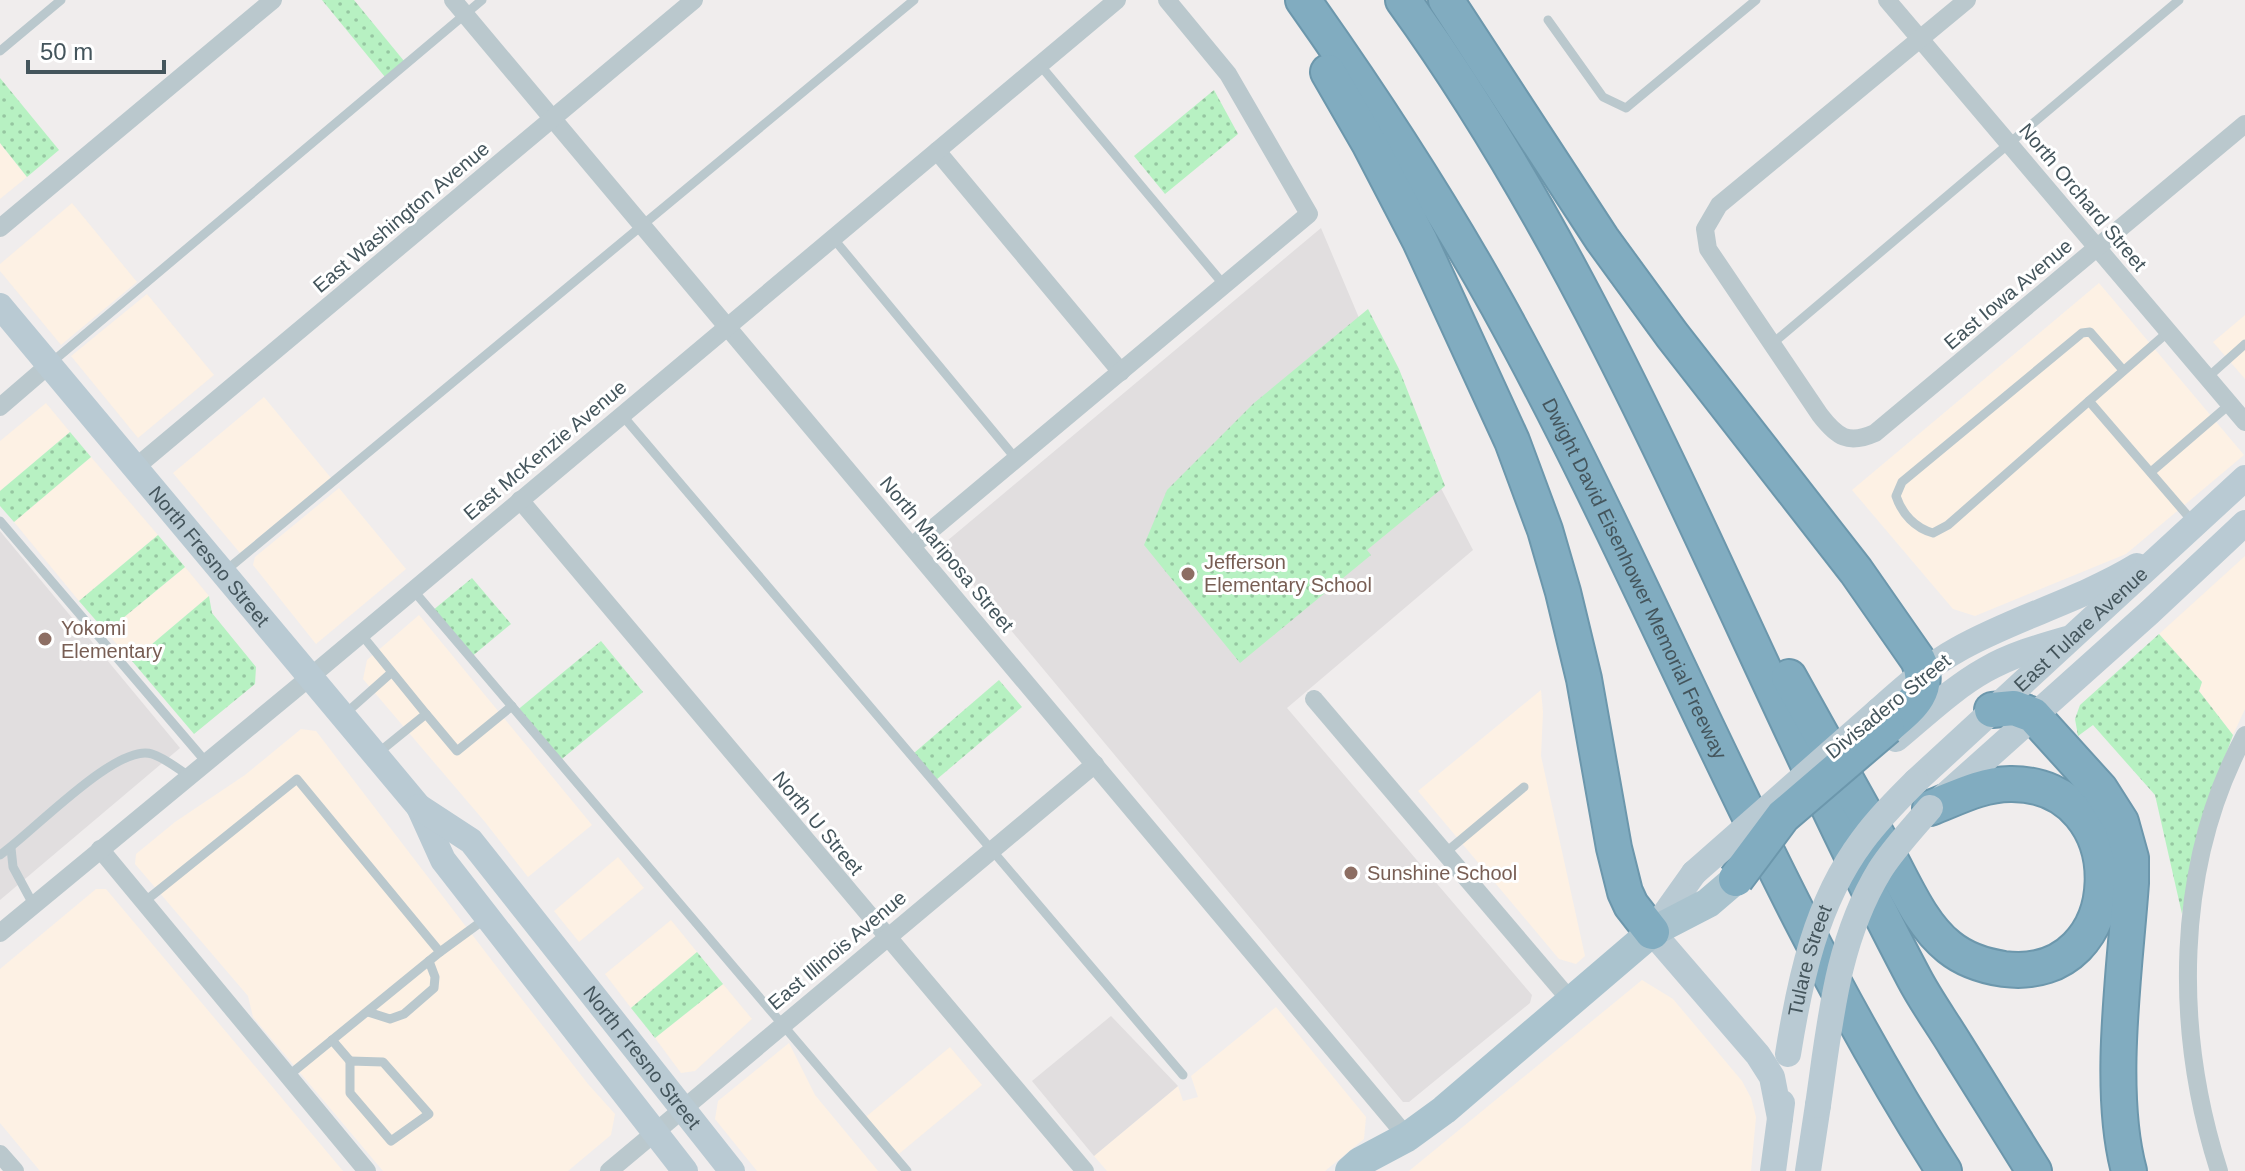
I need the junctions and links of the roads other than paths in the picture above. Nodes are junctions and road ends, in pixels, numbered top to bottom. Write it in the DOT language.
graph roads {
  1 [pos="61,0"];
  2 [pos="273,0"];
  3 [pos="482,0"];
  4 [pos="694,0"];
  5 [pos="914,0"];
  6 [pos="1117,0"];
  7 [pos="1167,0"];
  8 [pos="1284,0"];
  9 [pos="1303,0"];
  10 [pos="1403,0"];
  11 [pos="1446,0"];
  12 [pos="1756,0"];
  13 [pos="1887,0"];
  14 [pos="1967,0"];
  15 [pos="2179,0"];
  16 [pos="459,7"];
  17 [pos="1548,20"];
  18 [pos="1920,38"];
  19 [pos="0,51"];
  20 [pos="1040,65"];
  21 [pos="552,118"];
  22 [pos="2245,124"];
  23 [pos="2008,144"];
  24 [pos="937,151"];
  25 [pos="642,225"];
  26 [pos="0,228"];
  27 [pos="833,238"];
  28 [pos="2098,248"];
  29 [pos="1224,285"];
  30 [pos="0,306"];
  31 [pos="727,327"];
  32 [pos="2168,332"];
  33 [pos="1773,343"];
  34 [pos="2244,347"];
  35 [pos="50,364"];
  36 [pos="2123,370"];
  37 [pos="1121,372"];
  38 [pos="2207,378"];
  39 [pos="2089,401"];
  40 [pos="2230,404"];
  41 [pos="0,407"];
  42 [pos="622,415"];
  43 [pos="2245,422"];
  44 [pos="1016,459"];
  45 [pos="1669,463"];
  46 [pos="136,467"];
  47 [pos="2151,472"];
  48 [pos="2245,478"];
  49 [pos="520,500"];
  50 [pos="2245,503"];
  51 [pos="0,521"];
  52 [pos="2194,523"];
  53 [pos="2245,523"];
  54 [pos="2171,545"];
  55 [pos="912,546"];
  56 [pos="2210,555"];
  57 [pos="224,572"];
  58 [pos="413,590"];
  59 [pos="2150,612"];
  60 [pos="361,634"];
  61 [pos="2076,636"];
  62 [pos="391,673"];
  63 [pos="1923,673"];
  64 [pos="310,677"];
  65 [pos="1314,699"];
  66 [pos="512,706"];
  67 [pos="1992,710"];
  68 [pos="426,714"];
  69 [pos="2033,715"];
  70 [pos="342,716"];
  71 [pos="1886,726"];
  72 [pos="2245,735"];
  73 [pos="375,755"];
  74 [pos="206,762"];
  75 [pos="1095,764"];
  76 [pos="189,776"];
  77 [pos="1524,787"];
  78 [pos="1930,797"];
  79 [pos="419,807"];
  80 [pos="11,848"];
  81 [pos="100,849"];
  82 [pos="992,850"];
  83 [pos="1445,853"];
  84 [pos="0,855"];
  85 [pos="1736,879"];
  86 [pos="144,902"];
  87 [pos="33,904"];
  88 [pos="488,917"];
  89 [pos="1652,932"];
  90 [pos="0,933"];
  91 [pos="886,937"];
  92 [pos="440,952"];
  93 [pos="429,961"];
  94 [pos="1571,1001"];
  95 [pos="368,1012"];
  96 [pos="782,1024"];
  97 [pos="332,1040"];
  98 [pos="350,1061"];
  99 [pos="1183,1075"];
  100 [pos="288,1076"];
  101 [pos="682,1109"];
  102 [pos="1780,1118"];
  103 [pos="655,1133"];
  104 [pos="1407,1137"];
  105 [pos="0,1154"];
  106 [pos="15,1171"];
  107 [pos="367,1171"];
  108 [pos="609,1171"];
  109 [pos="685,1171"];
  110 [pos="732,1171"];
  111 [pos="907,1171"];
  112 [pos="1085,1171"];
  113 [pos="1350,1171"];
  114 [pos="1384,1171"];
  115 [pos="1773,1171"];
  116 [pos="1808,1171"];
  117 [pos="1944,1171"];
  118 [pos="2034,1171"];
  119 [pos="2129,1171"];
  120 [pos="2219,1171"];
  1 -- 19 [label="lane"];
  2 -- 26 [label="street"];
  3 -- 16 [label="lane"];
  4 -- 21 [label="street, East Washington Avenue"];
  5 -- 25 [label="lane"];
  6 -- 20 [label="street, East McKenzie Avenue"];
  7 -- 29 [label="street"];
  8 -- 89 [label="highway"];
  9 -- 117 [label="highway, Dwight David Eisenhower Memorial Freeway"];
  10 -- 45 [label="highway"];
  11 -- 63 [label="highway"];
  12 -- 17 [label="lane"];
  13 -- 18 [label="street, North Orchard Street"];
  14 -- 18 [label="street"];
  15 -- 23 [label="lane"];
  16 -- 21 [label="street, North Mariposa Street"];
  16 -- 35 [label="lane"];
  18 -- 23 [label="street, North Orchard Street"];
  18 -- 33 [label="street"];
  20 -- 24 [label="street, East McKenzie Avenue"];
  20 -- 29 [label="lane"];
  21 -- 25 [label="street, North Mariposa Street"];
  21 -- 46 [label="street, East Washington Avenue"];
  22 -- 28 [label="street, East Iowa Avenue"];
  23 -- 28 [label="street, North Orchard Street"];
  23 -- 33 [label="lane"];
  24 -- 27 [label="street, East McKenzie Avenue"];
  24 -- 37 [label="street"];
  25 -- 31 [label="street, North Mariposa Street"];
  25 -- 57 [label="lane"];
  27 -- 31 [label="street, East McKenzie Avenue"];
  27 -- 44 [label="lane"];
  28 -- 32 [label="street, North Orchard Street"];
  28 -- 33 [label="street, East Iowa Avenue"];
  29 -- 37 [label="street"];
  30 -- 35 [label="main road, North Fresno Street"];
  31 -- 42 [label="street, East McKenzie Avenue"];
  31 -- 55 [label="street, North Mariposa Street"];
  32 -- 36 [label="lane"];
  32 -- 38 [label="street, North Orchard Street"];
  34 -- 38 [label="lane"];
  35 -- 41 [label="street"];
  35 -- 46 [label="main road, North Fresno Street"];
  36 -- 39 [label="lane"];
  36 -- 39 [label="lane"];
  37 -- 44 [label="street"];
  38 -- 40 [label="street, North Orchard Street"];
  39 -- 47 [label="lane"];
  40 -- 43 [label="street, North Orchard Street"];
  40 -- 47 [label="lane"];
  42 -- 49 [label="street, East McKenzie Avenue"];
  42 -- 82 [label="lane"];
  44 -- 55 [label="street"];
  45 -- 78 [label="highway"];
  45 -- 118 [label="highway"];
  46 -- 57 [label="main road, North Fresno Street"];
  47 -- 52 [label="lane"];
  48 -- 52 [label="main road, East Tulare Avenue"];
  49 -- 58 [label="street, East McKenzie Avenue"];
  49 -- 91 [label="street, North U Street"];
  50 -- 56 [label="main road"];
  51 -- 74 [label="lane"];
  52 -- 54 [label="main road, East Tulare Avenue"];
  53 -- 56 [label="main road, East Tulare Avenue"];
  54 -- 61 [label="main road, East Tulare Avenue"];
  54 -- 63 [label="main road, Divisadero Street"];
  55 -- 75 [label="street, North Mariposa Street"];
  56 -- 59 [label="main road, East Tulare Avenue"];
  57 -- 64 [label="main road, North Fresno Street"];
  58 -- 60 [label="street, East McKenzie Avenue"];
  58 -- 66 [label="lane"];
  59 -- 61 [label="main road, Divisadero Street"];
  59 -- 69 [label="main road, East Tulare Avenue"];
  60 -- 62 [label="lane"];
  60 -- 64 [label="street, East McKenzie Avenue"];
  61 -- 67 [label="main road, East Tulare Avenue"];
  61 -- 71 [label="main road, Divisadero Street"];
  62 -- 68 [label="lane"];
  62 -- 70 [label="lane"];
  63 -- 71 [label="highway"];
  64 -- 70 [label="main road, North Fresno Street"];
  64 -- 74 [label="street, East McKenzie Avenue"];
  65 -- 83 [label="street"];
  66 -- 68 [label="lane"];
  66 -- 96 [label="lane"];
  67 -- 69 [label="highway"];
  67 -- 78 [label="main road, East Tulare Avenue"];
  68 -- 73 [label="lane"];
  69 -- 78 [label="main road, East Tulare Avenue"];
  69 -- 119 [label="highway"];
  70 -- 73 [label="main road, North Fresno Street"];
  71 -- 85 [label="highway, bridge"];
  71 -- 89 [label="main road, Divisadero Street, bridge"];
  72 -- 120 [label="street"];
  73 -- 79 [label="main road, North Fresno Street"];
  74 -- 76 [label="street, East McKenzie Avenue"];
  75 -- 82 [label="street, East Illinois Avenue"];
  75 -- 104 [label="street, North Mariposa Street"];
  76 -- 80 [label="lane"];
  76 -- 81 [label="street, East McKenzie Avenue"];
  77 -- 83 [label="lane"];
  78 -- 102 [label="main road, Tulare Street, bridge"];
  78 -- 116 [label="main road, Tulare Street, bridge"];
  79 -- 88 [label="main road, North Fresno Street"];
  79 -- 101 [label="main road, North Fresno Street"];
  80 -- 84 [label="lane"];
  80 -- 87 [label="lane"];
  81 -- 86 [label="street"];
  81 -- 87 [label="street, East McKenzie Avenue"];
  82 -- 91 [label="street, East Illinois Avenue"];
  82 -- 99 [label="lane"];
  83 -- 94 [label="street"];
  85 -- 89 [label="main road, Divisadero Street"];
  86 -- 92 [label="lane"];
  86 -- 100 [label="street"];
  87 -- 90 [label="street, East McKenzie Avenue"];
  88 -- 92 [label="lane"];
  88 -- 103 [label="main road, North Fresno Street"];
  89 -- 94 [label="main road, Divisadero Street"];
  89 -- 102 [label="main road"];
  91 -- 96 [label="street, East Illinois Avenue"];
  91 -- 112 [label="street, North U Street"];
  92 -- 93 [label="lane"];
  93 -- 95 [label="lane"];
  93 -- 95 [label="lane"];
  94 -- 104 [label="main road, Divisadero Street"];
  95 -- 97 [label="lane"];
  96 -- 101 [label="street, East Illinois Avenue"];
  96 -- 111 [label="lane"];
  97 -- 98 [label="lane"];
  97 -- 100 [label="lane"];
  98 -- 98 [label="lane"];
  100 -- 107 [label="street"];
  101 -- 103 [label="street, East Illinois Avenue"];
  101 -- 110 [label="main road, North Fresno Street"];
  102 -- 115 [label="main road, Tulare Street"];
  103 -- 108 [label="street, East Illinois Avenue"];
  103 -- 109 [label="main road, North Fresno Street"];
  104 -- 113 [label="main road, Divisadero Street"];
  104 -- 114 [label="main road, Divisadero Street"];
  105 -- 106 [label="street"];
}
